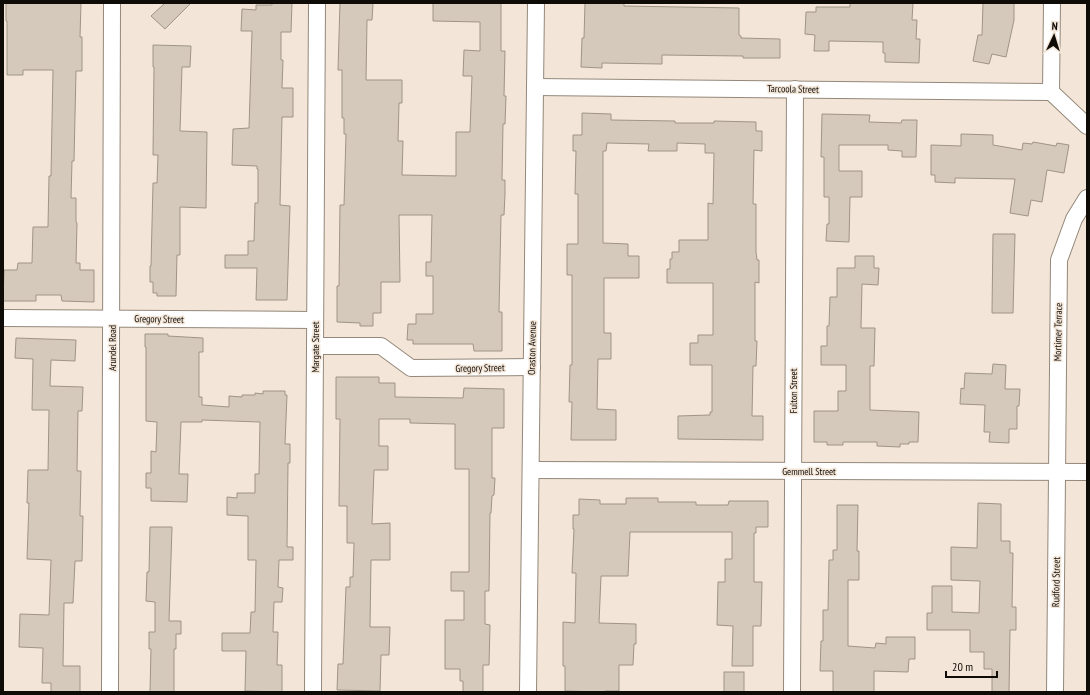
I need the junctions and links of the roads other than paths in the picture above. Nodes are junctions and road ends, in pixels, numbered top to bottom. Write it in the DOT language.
graph roads {
  1 [pos="112,3"];
  2 [pos="317,3"];
  3 [pos="536,3"];
  4 [pos="1052,3"];
  5 [pos="535,87"];
  6 [pos="795,90"];
  7 [pos="1051,92"];
  8 [pos="1087,126"];
  9 [pos="1087,198"];
  10 [pos="3,318"];
  11 [pos="112,319"];
  12 [pos="315,320"];
  13 [pos="315,346"];
  14 [pos="532,367"];
  15 [pos="531,470"];
  16 [pos="793,471"];
  17 [pos="1057,472"];
  18 [pos="1087,472"];
  19 [pos="110,692"];
  20 [pos="313,692"];
  21 [pos="528,692"];
  22 [pos="792,692"];
  23 [pos="1055,692"];
  1 -- 11 [label="street, Arundel Road"];
  2 -- 12 [label="street, Margate Street"];
  3 -- 5 [label="street, Oraston Avenue"];
  4 -- 7 [label="street"];
  5 -- 6 [label="street, Tarcoola Street"];
  5 -- 14 [label="street, Oraston Avenue"];
  6 -- 7 [label="street, Tarcoola Street"];
  6 -- 16 [label="street, Fulton Street"];
  7 -- 8 [label="street"];
  9 -- 17 [label="street, Mortimer Terrace"];
  10 -- 11 [label="street, Gregory Street"];
  11 -- 12 [label="street, Gregory Street"];
  11 -- 19 [label="street, Arundel Road"];
  12 -- 13 [label="street, Margate Street"];
  13 -- 14 [label="street, Gregory Street"];
  13 -- 20 [label="street, Margate Street"];
  14 -- 15 [label="street, Oraston Avenue"];
  15 -- 16 [label="street, Gemmell Street"];
  15 -- 21 [label="street, Oraston Avenue"];
  16 -- 17 [label="street, Gemmell Street"];
  16 -- 22 [label="street, Fulton Street"];
  17 -- 18 [label="street, Gemmell Street"];
  17 -- 23 [label="street, Rudford Street"];
}
